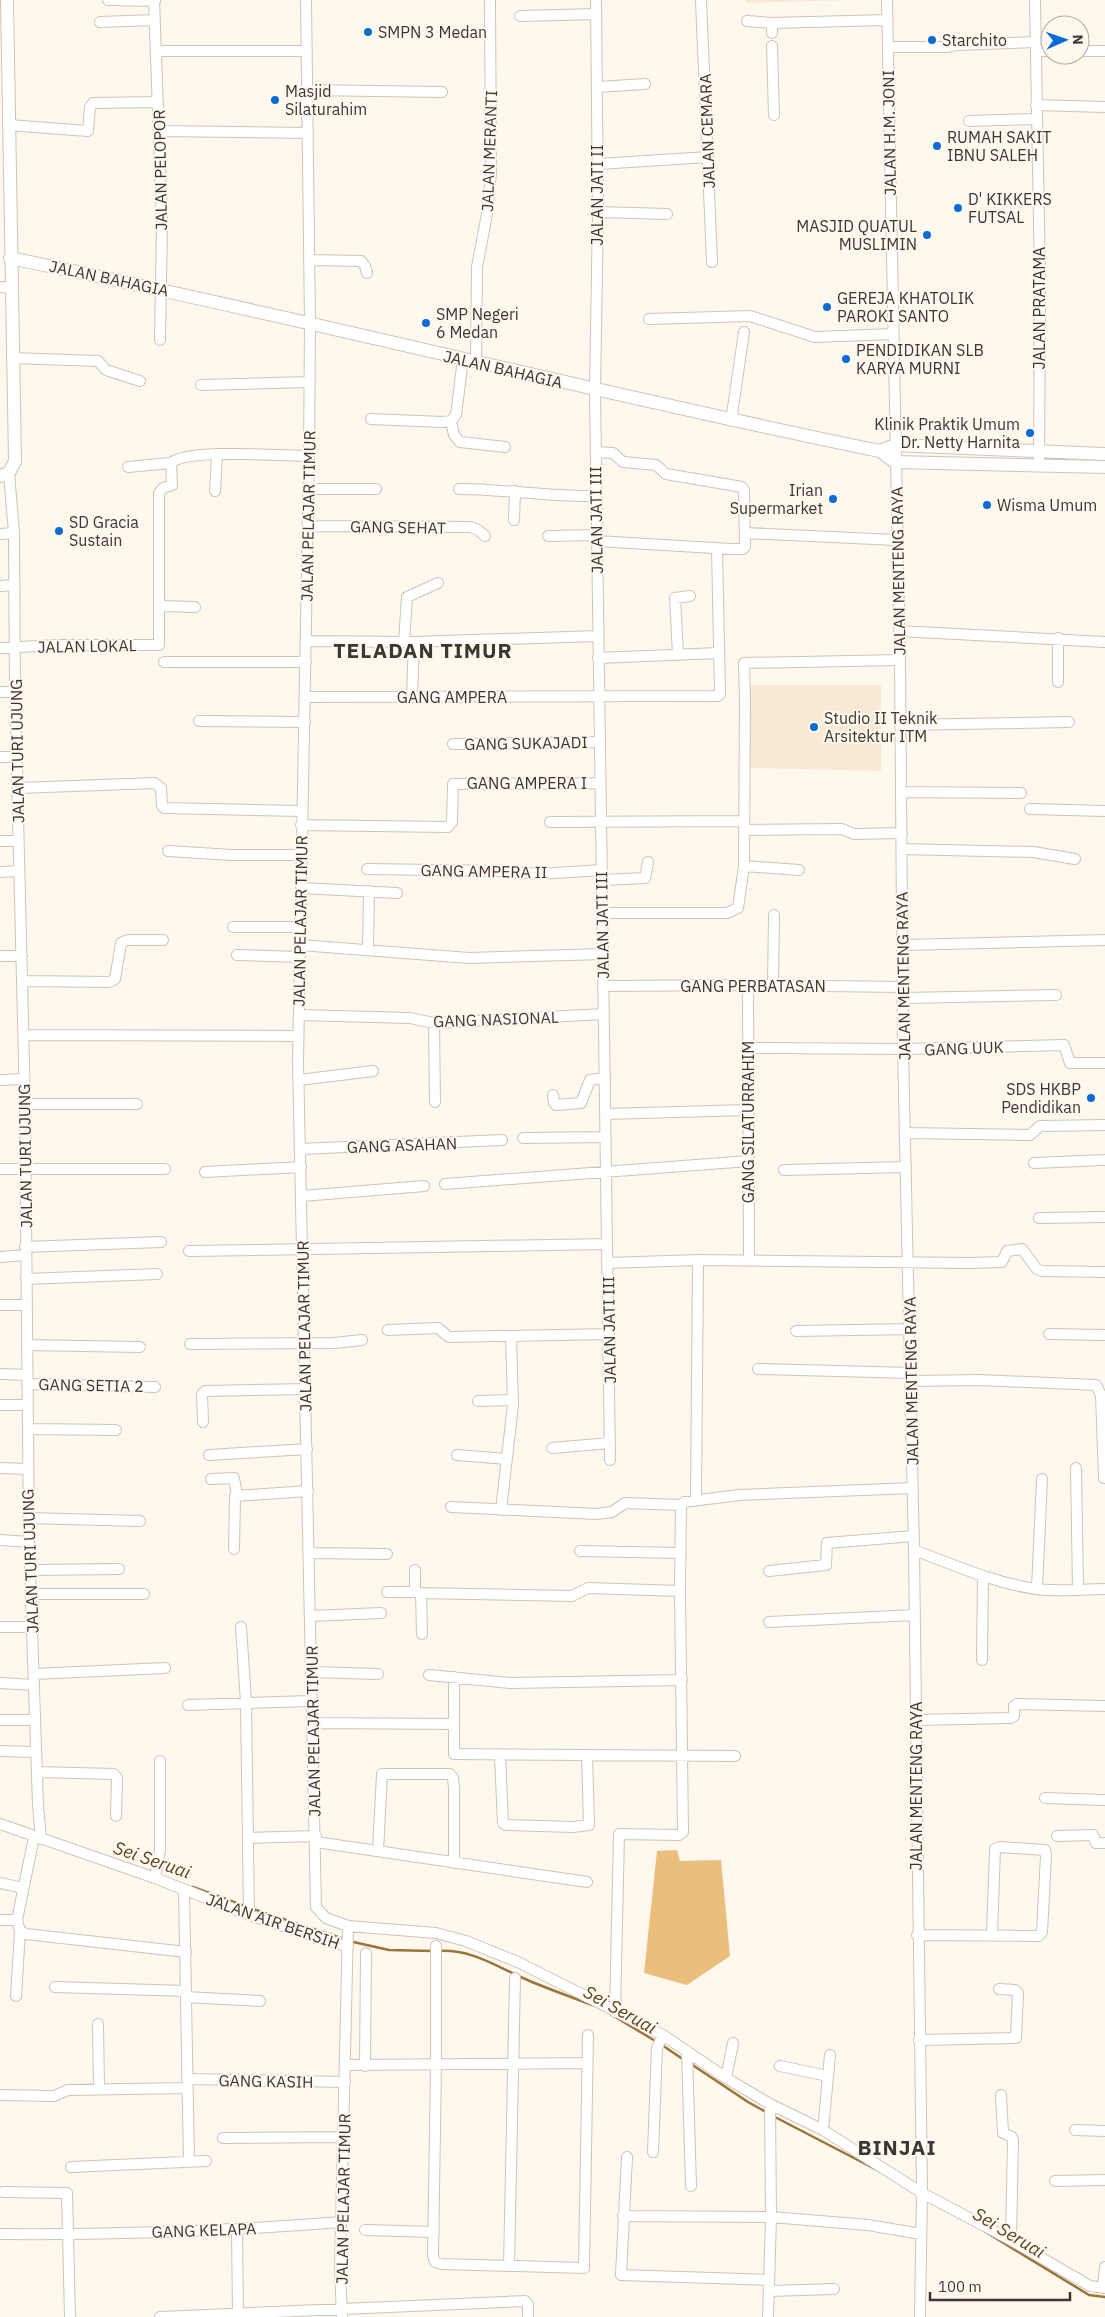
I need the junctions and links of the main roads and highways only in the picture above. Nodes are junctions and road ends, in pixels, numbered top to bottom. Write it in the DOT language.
graph roads {
  1 [pos="7,0"];
  2 [pos="5,122"];
  3 [pos="4,174"];
  4 [pos="10,258"];
  5 [pos="5,288"];
  6 [pos="880,451"];
  7 [pos="1105,454"];
  8 [pos="1039,459"];
  9 [pos="1105,467"];
  10 [pos="4,474"];
  1 -- 2 [label="main road"];
  2 -- 3 [label="main road"];
  3 -- 4 [label="main road"];
  4 -- 5 [label="main road"];
  4 -- 6 [label="main road, JALAN BAHAGIA"];
  5 -- 10 [label="main road"];
  6 -- 8 [label="main road, JALAN BAHAGIA"];
  6 -- 8 [label="main road, JALAN BAHAGIA"];
  7 -- 8 [label="main road"];
  8 -- 9 [label="main road"];
}
